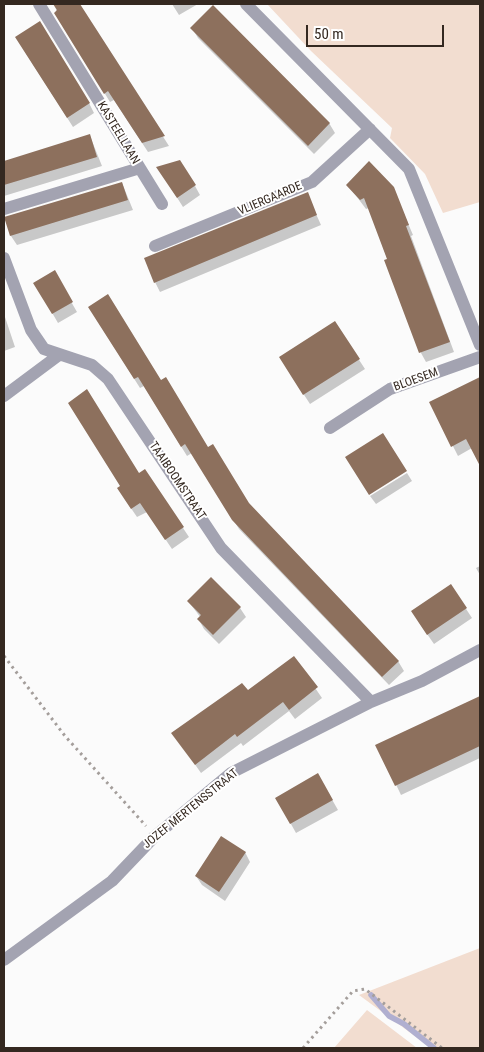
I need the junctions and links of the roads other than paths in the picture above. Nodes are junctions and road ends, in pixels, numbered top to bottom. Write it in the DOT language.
graph roads {
  1 [pos="39,4"];
  2 [pos="246,4"];
  3 [pos="370,130"];
  4 [pos="140,168"];
  5 [pos="162,204"];
  6 [pos="4,209"];
  7 [pos="155,246"];
  8 [pos="4,258"];
  9 [pos="480,345"];
  10 [pos="59,355"];
  11 [pos="480,357"];
  12 [pos="4,396"];
  13 [pos="330,428"];
  14 [pos="480,650"];
  15 [pos="371,702"];
  16 [pos="4,960"];
  1 -- 4 [label="street, KASTEELLAAN"];
  2 -- 3 [label="street"];
  3 -- 7 [label="street, VLIERGAARDE"];
  3 -- 9 [label="street"];
  4 -- 5 [label="street"];
  4 -- 6 [label="street, KASTEELLAAN"];
  8 -- 10 [label="street, TAAIBOOMSTRAAT"];
  10 -- 12 [label="street"];
  10 -- 15 [label="street, TAAIBOOMSTRAAT"];
  11 -- 13 [label="street, BLOESEM"];
  14 -- 15 [label="street, JOZEF MERTENSSTRAAT"];
  15 -- 16 [label="street, JOZEF MERTENSSTRAAT"];
}
